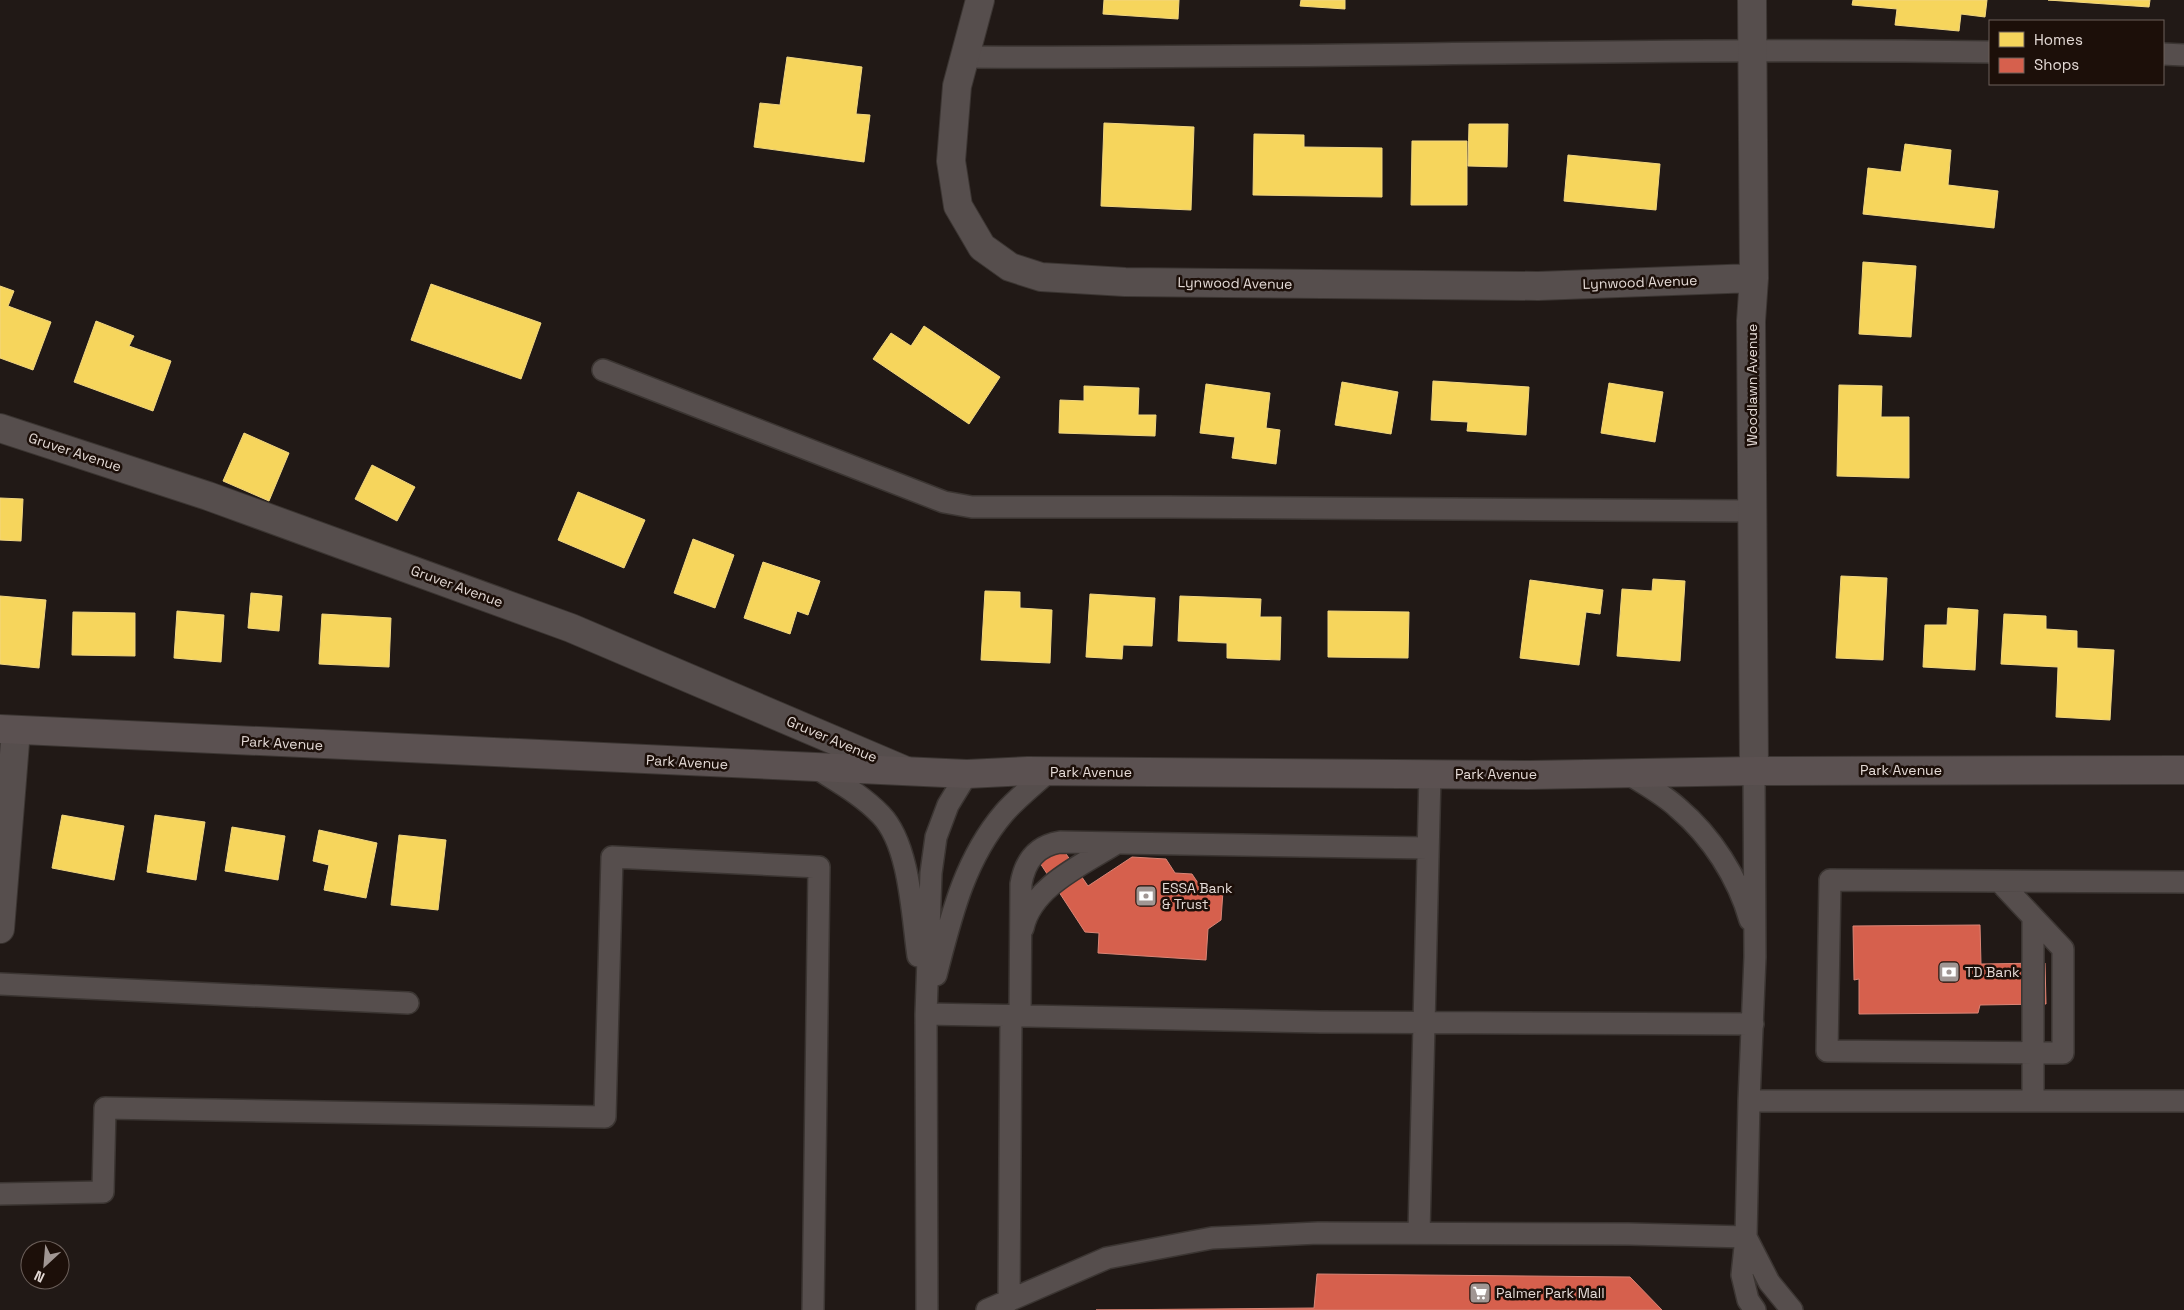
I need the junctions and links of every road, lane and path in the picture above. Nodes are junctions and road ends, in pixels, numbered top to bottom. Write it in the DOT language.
graph roads {
  1 [pos="980,0"];
  2 [pos="1752,0"];
  3 [pos="1751,52"];
  4 [pos="1989,52"];
  5 [pos="2164,54"];
  6 [pos="2184,55"];
  7 [pos="964,57"];
  8 [pos="1754,278"];
  9 [pos="603,370"];
  10 [pos="0,428"];
  11 [pos="1752,512"];
  12 [pos="8,730"];
  13 [pos="816,768"];
  14 [pos="904,770"];
  15 [pos="1049,771"];
  16 [pos="1754,771"];
  17 [pos="1627,773"];
  18 [pos="967,774"];
  19 [pos="1430,774"];
  20 [pos="2177,774"];
  21 [pos="1117,843"];
  22 [pos="1427,848"];
  23 [pos="2000,882"];
  24 [pos="2184,882"];
  25 [pos="2034,918"];
  26 [pos="0,929"];
  27 [pos="1021,938"];
  28 [pos="1755,957"];
  29 [pos="0,984"];
  30 [pos="408,1003"];
  31 [pos="926,1014"];
  32 [pos="1016,1015"];
  33 [pos="1423,1021"];
  34 [pos="1752,1024"];
  35 [pos="2034,1053"];
  36 [pos="1749,1101"];
  37 [pos="2033,1101"];
  38 [pos="2184,1101"];
  39 [pos="0,1194"];
  40 [pos="1419,1233"];
  41 [pos="1746,1236"];
  42 [pos="1009,1301"];
  43 [pos="813,1310"];
  44 [pos="927,1310"];
  45 [pos="987,1310"];
  46 [pos="1755,1310"];
  47 [pos="1792,1310"];
  1 -- 7 [label="street, Lynwood Avenue"];
  2 -- 3 [label="street, Woodlawn Avenue"];
  3 -- 4 [label="lane"];
  3 -- 7 [label="lane"];
  3 -- 8 [label="street, Woodlawn Avenue"];
  5 -- 6 [label="lane"];
  7 -- 8 [label="street, Lynwood Avenue"];
  8 -- 11 [label="street, Woodlawn Avenue"];
  9 -- 11 [label="lane"];
  10 -- 14 [label="street, Gruver Avenue"];
  11 -- 16 [label="street, Woodlawn Avenue"];
  12 -- 13 [label="main road, Park Avenue"];
  12 -- 26 [label="street"];
  13 -- 14 [label="main road, Park Avenue"];
  13 -- 31 [label="lane"];
  14 -- 18 [label="main road, Park Avenue"];
  15 -- 18 [label="main road, Park Avenue"];
  15 -- 19 [label="main road, Park Avenue"];
  15 -- 31 [label="lane"];
  16 -- 17 [label="main road, Park Avenue"];
  16 -- 20 [label="main road, Park Avenue"];
  16 -- 28 [label="lane"];
  17 -- 19 [label="main road, Park Avenue"];
  17 -- 28 [label="lane"];
  18 -- 31 [label="lane"];
  19 -- 22 [label="lane"];
  21 -- 22 [label="lane"];
  21 -- 27 [label="lane"];
  21 -- 27 [label="lane"];
  22 -- 33 [label="lane"];
  23 -- 24 [label="lane"];
  23 -- 25 [label="lane"];
  23 -- 35 [label="lane"];
  25 -- 35 [label="lane"];
  25 -- 35 [label="lane"];
  27 -- 32 [label="lane"];
  28 -- 34 [label="lane"];
  29 -- 30 [label="lane"];
  31 -- 32 [label="lane"];
  31 -- 44 [label="lane"];
  32 -- 33 [label="lane"];
  32 -- 42 [label="lane"];
  33 -- 34 [label="lane"];
  33 -- 40 [label="lane"];
  34 -- 36 [label="lane"];
  35 -- 37 [label="lane"];
  36 -- 37 [label="lane"];
  36 -- 41 [label="lane"];
  37 -- 38 [label="lane"];
  39 -- 43 [label="lane"];
  40 -- 41 [label="lane"];
  40 -- 42 [label="lane"];
  41 -- 46 [label="lane"];
  41 -- 47 [label="lane"];
  42 -- 45 [label="lane"];
}
